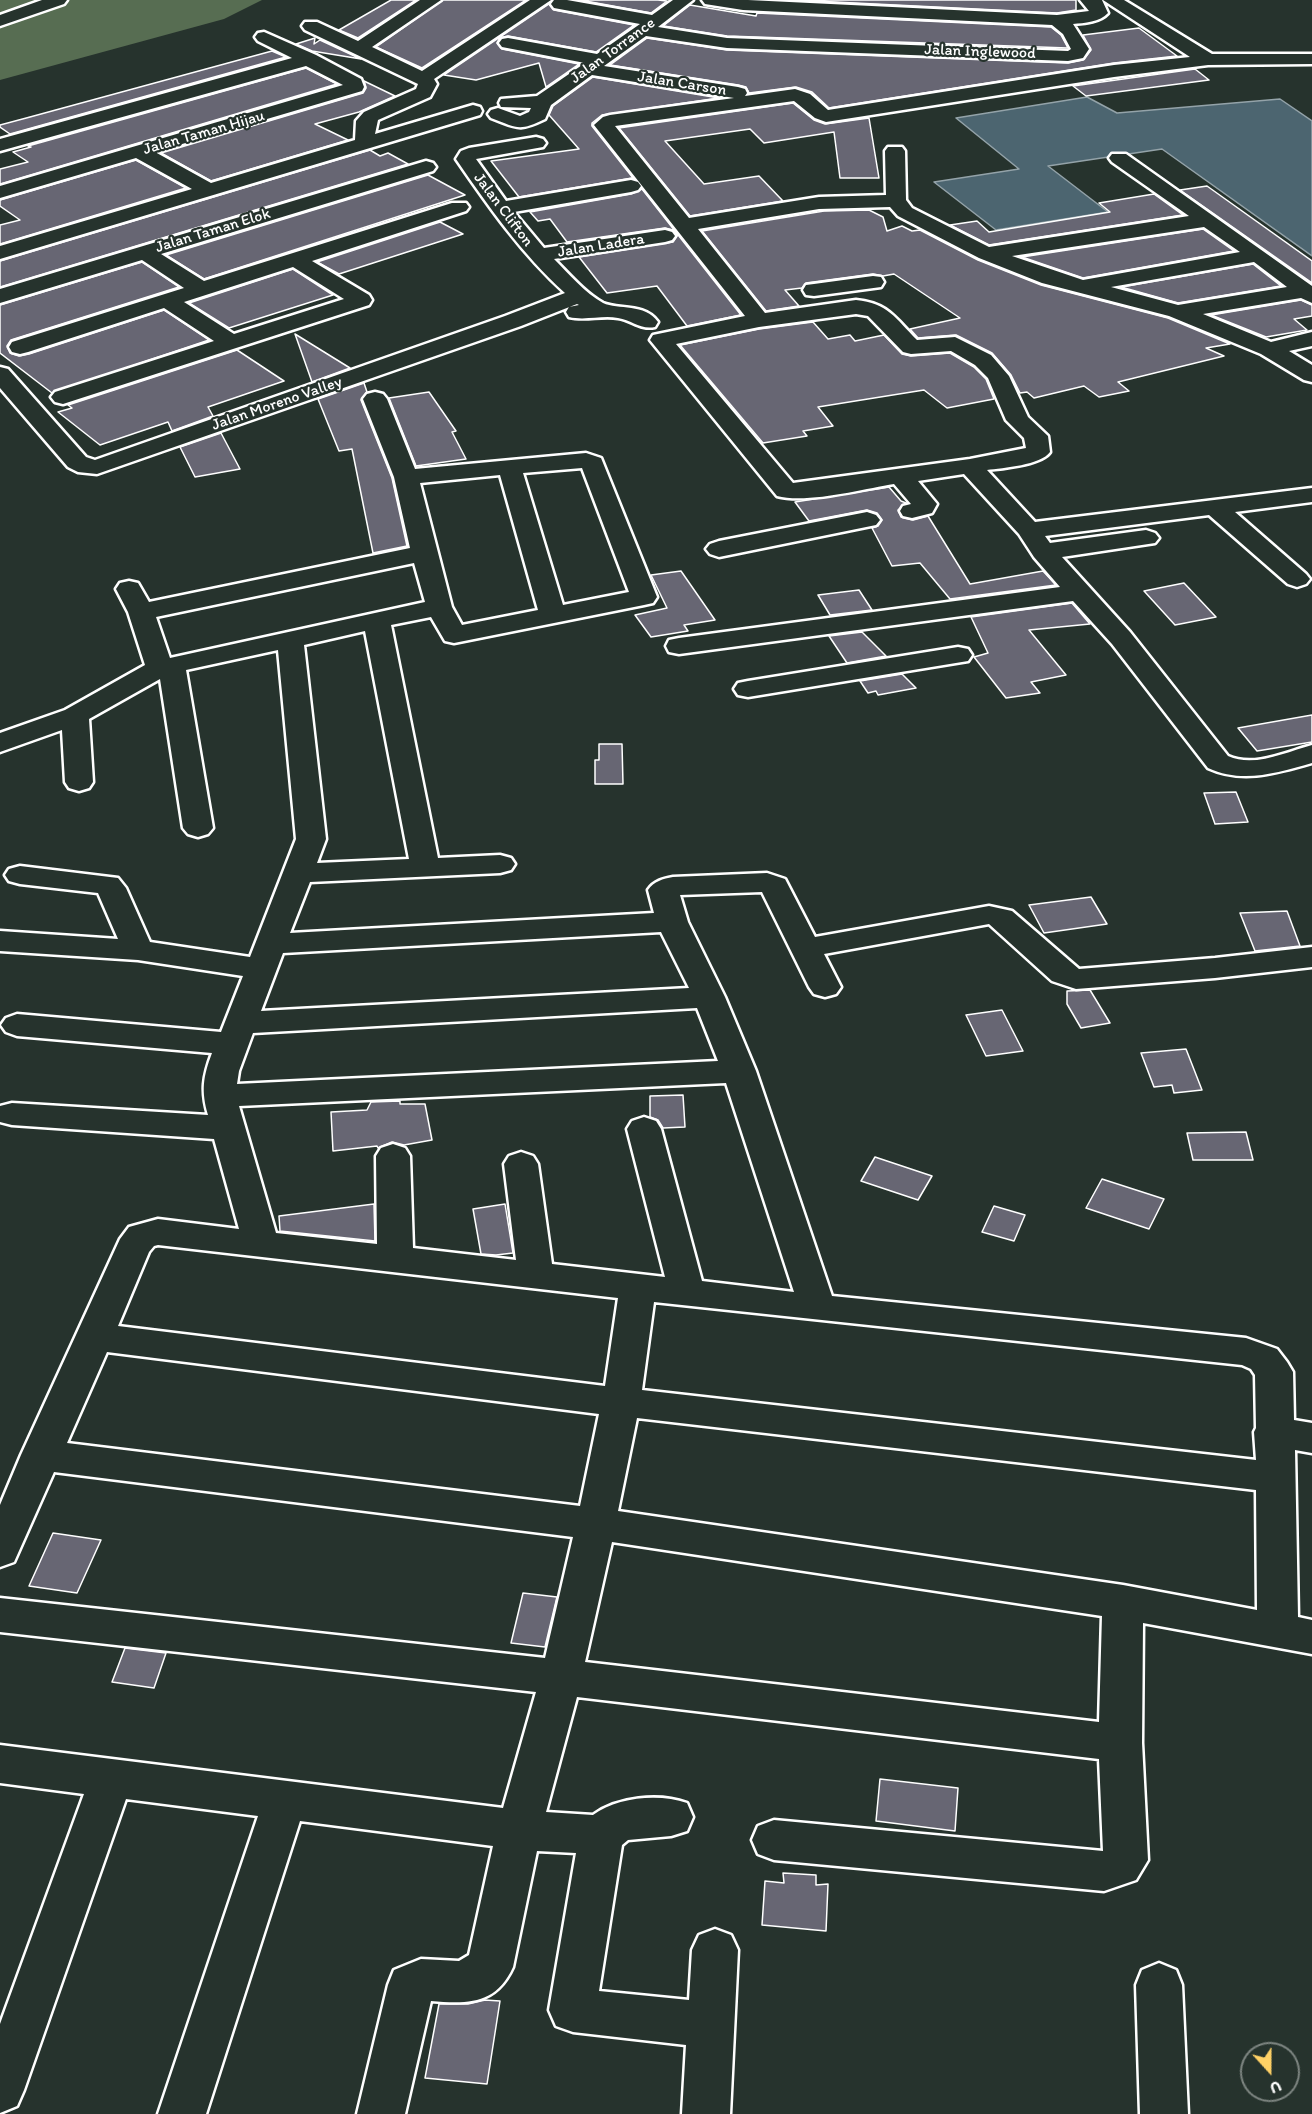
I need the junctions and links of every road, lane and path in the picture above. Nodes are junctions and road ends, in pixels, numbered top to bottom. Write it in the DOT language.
graph roads {
  1 [pos="58,0"];
  2 [pos="432,0"];
  3 [pos="542,0"];
  4 [pos="684,0"];
  5 [pos="711,0"];
  6 [pos="1089,0"];
  7 [pos="1112,0"];
  8 [pos="560,4"];
  9 [pos="1057,20"];
  10 [pos="0,21"];
  11 [pos="311,26"];
  12 [pos="649,26"];
  13 [pos="264,37"];
  14 [pos="508,43"];
  15 [pos="359,48"];
  16 [pos="310,59"];
  17 [pos="1208,60"];
  18 [pos="594,65"];
  19 [pos="1308,67"];
  20 [pos="423,78"];
  21 [pos="740,93"];
  22 [pos="542,102"];
  23 [pos="503,109"];
  24 [pos="521,123"];
  25 [pos="871,125"];
  26 [pos="365,144"];
  27 [pos="0,145"];
  28 [pos="139,152"];
  29 [pos="1119,158"];
  30 [pos="426,167"];
  31 [pos="905,184"];
  32 [pos="631,186"];
  33 [pos="211,190"];
  34 [pos="0,192"];
  35 [pos="318,200"];
  36 [pos="459,207"];
  37 [pos="499,208"];
  38 [pos="337,211"];
  39 [pos="251,214"];
  40 [pos="1206,220"];
  41 [pos="356,222"];
  42 [pos="684,225"];
  43 [pos="375,234"];
  44 [pos="664,236"];
  45 [pos="144,252"];
  46 [pos="0,253"];
  47 [pos="986,254"];
  48 [pos="538,255"];
  49 [pos="1258,255"];
  50 [pos="295,259"];
  51 [pos="873,282"];
  52 [pos="1077,286"];
  53 [pos="201,289"];
  54 [pos="1309,293"];
  55 [pos="0,296"];
  56 [pos="579,296"];
  57 [pos="166,300"];
  58 [pos="597,309"];
  59 [pos="1177,312"];
  60 [pos="756,316"];
  61 [pos="513,321"];
  62 [pos="647,322"];
  63 [pos="1312,339"];
  64 [pos="231,342"];
  65 [pos="20,346"];
  66 [pos="1269,349"];
  67 [pos="0,374"];
  68 [pos="1312,375"];
  69 [pos="63,397"];
  70 [pos="375,399"];
  71 [pos="509,466"];
  72 [pos="970,466"];
  73 [pos="406,477"];
  74 [pos="901,477"];
  75 [pos="807,490"];
  76 [pos="1312,495"];
  77 [pos="1214,507"];
  78 [pos="912,511"];
  79 [pos="867,520"];
  80 [pos="833,528"];
  81 [pos="1029,530"];
  82 [pos="1148,538"];
  83 [pos="719,549"];
  84 [pos="1043,552"];
  85 [pos="423,553"];
  86 [pos="1298,579"];
  87 [pos="1079,592"];
  88 [pos="440,607"];
  89 [pos="553,615"];
  90 [pos="377,622"];
  91 [pos="865,622"];
  92 [pos="290,641"];
  93 [pos="679,646"];
  94 [pos="958,655"];
  95 [pos="892,665"];
  96 [pos="166,667"];
  97 [pos="748,689"];
  98 [pos="75,716"];
  99 [pos="0,743"];
  100 [pos="1312,754"];
  101 [pos="79,782"];
  102 [pos="198,828"];
  103 [pos="500,864"];
  104 [pos="425,866"];
  105 [pos="298,873"];
  106 [pos="20,875"];
  107 [pos="672,922"];
  108 [pos="0,941"];
  109 [pos="806,948"];
  110 [pos="138,950"];
  111 [pos="266,957"];
  112 [pos="1312,957"];
  113 [pos="825,987"];
  114 [pos="709,998"];
  115 [pos="18,1025"];
  116 [pos="237,1033"];
  117 [pos="739,1071"];
  118 [pos="219,1096"];
  119 [pos="12,1114"];
  120 [pos="227,1128"];
  121 [pos="644,1129"];
  122 [pos="393,1156"];
  123 [pos="521,1164"];
  124 [pos="261,1244"];
  125 [pos="395,1260"];
  126 [pos="536,1276"];
  127 [pos="638,1288"];
  128 [pos="687,1293"];
  129 [pos="818,1308"];
  130 [pos="96,1337"];
  131 [pos="621,1402"];
  132 [pos="1273,1432"];
  133 [pos="1312,1438"];
  134 [pos="40,1455"];
  135 [pos="1274,1477"];
  136 [pos="596,1524"];
  137 [pos="0,1551"];
  138 [pos="1123,1602"];
  139 [pos="0,1615"];
  140 [pos="1295,1633"];
  141 [pos="561,1677"];
  142 [pos="1120,1743"];
  143 [pos="0,1764"];
  144 [pos="111,1779"];
  145 [pos="285,1800"];
  146 [pos="671,1817"];
  147 [pos="519,1830"];
  148 [pos="601,1835"];
  149 [pos="774,1840"];
  150 [pos="715,1950"];
  151 [pos="1159,1985"];
  152 [pos="711,2025"];
  153 [pos="0,2090"];
  154 [pos="182,2114"];
  155 [pos="381,2114"];
  156 [pos="706,2114"];
  157 [pos="1164,2114"];
  1 -- 10 [label="street"];
  2 -- 15 [label="street"];
  3 -- 20 [label="street"];
  4 -- 12 [label="street, Jalan Torrance"];
  5 -- 9 [label="street"];
  6 -- 9 [label="street"];
  7 -- 17 [label="street"];
  8 -- 12 [label="street, Jalan Inglewood"];
  9 -- 12 [label="street, Jalan Inglewood"];
  11 -- 15 [label="street"];
  12 -- 18 [label="street, Jalan Torrance"];
  13 -- 16 [label="street, Jalan Taman Hijau"];
  14 -- 18 [label="street, Jalan Carson"];
  15 -- 20 [label="street"];
  16 -- 27 [label="street"];
  16 -- 28 [label="street, Jalan Taman Hijau"];
  17 -- 19 [label="street"];
  17 -- 42 [label="street"];
  18 -- 21 [label="street, Jalan Carson"];
  18 -- 22 [label="street, Jalan Torrance"];
  20 -- 26 [label="street"];
  22 -- 23 [label="street"];
  22 -- 24 [label="street, Jalan Torrance"];
  23 -- 24 [label="street"];
  23 -- 26 [label="street"];
  24 -- 37 [label="street, Jalan Clifton"];
  25 -- 31 [label="street"];
  26 -- 33 [label="street"];
  28 -- 33 [label="street"];
  28 -- 34 [label="street, Jalan Taman Hijau"];
  29 -- 40 [label="street"];
  30 -- 35 [label="street, Jalan Taman Elok"];
  31 -- 42 [label="street"];
  31 -- 47 [label="street"];
  32 -- 37 [label="street"];
  33 -- 39 [label="street"];
  33 -- 46 [label="street"];
  35 -- 38 [label="street"];
  35 -- 39 [label="street, Jalan Taman Elok"];
  36 -- 43 [label="street"];
  37 -- 48 [label="street, Jalan Clifton"];
  39 -- 45 [label="street, Jalan Taman Elok"];
  40 -- 47 [label="street"];
  40 -- 49 [label="street"];
  41 -- 43 [label="street"];
  42 -- 60 [label="street"];
  43 -- 50 [label="street"];
  44 -- 48 [label="street, Jalan Ladera"];
  45 -- 53 [label="street"];
  45 -- 55 [label="street, Jalan Taman Elok"];
  47 -- 52 [label="street"];
  48 -- 56 [label="street, Jalan Clifton"];
  49 -- 52 [label="street"];
  49 -- 54 [label="street"];
  50 -- 53 [label="street"];
  50 -- 64 [label="street"];
  51 -- 60 [label="street"];
  52 -- 59 [label="street"];
  53 -- 57 [label="street"];
  54 -- 59 [label="street"];
  56 -- 58 [label="street, Jalan Clifton"];
  56 -- 61 [label="street, Jalan Moreno Valley"];
  57 -- 64 [label="street"];
  57 -- 65 [label="street"];
  58 -- 61 [label="street, Jalan Moreno Valley"];
  58 -- 62 [label="street, Jalan Moreno Valley"];
  59 -- 66 [label="street"];
  60 -- 72 [label="street"];
  60 -- 75 [label="street"];
  61 -- 67 [label="street, Jalan Moreno Valley"];
  63 -- 66 [label="street"];
  64 -- 69 [label="street"];
  66 -- 68 [label="street"];
  70 -- 73 [label="street"];
  71 -- 73 [label="street"];
  71 -- 89 [label="street"];
  71 -- 89 [label="street"];
  72 -- 74 [label="street"];
  72 -- 81 [label="street"];
  73 -- 85 [label="street"];
  74 -- 75 [label="street"];
  74 -- 78 [label="street"];
  75 -- 80 [label="street"];
  76 -- 77 [label="street"];
  77 -- 81 [label="street"];
  77 -- 86 [label="street"];
  79 -- 80 [label="street"];
  80 -- 83 [label="street"];
  81 -- 84 [label="street"];
  82 -- 84 [label="street"];
  84 -- 87 [label="street"];
  85 -- 88 [label="street"];
  85 -- 96 [label="street"];
  87 -- 91 [label="street"];
  87 -- 100 [label="street"];
  88 -- 89 [label="street"];
  88 -- 90 [label="street"];
  90 -- 92 [label="street"];
  90 -- 104 [label="street"];
  91 -- 93 [label="street"];
  91 -- 95 [label="street"];
  92 -- 96 [label="street"];
  92 -- 105 [label="street"];
  94 -- 95 [label="street"];
  95 -- 97 [label="street"];
  96 -- 98 [label="street"];
  96 -- 102 [label="street"];
  98 -- 99 [label="street"];
  98 -- 101 [label="street"];
  103 -- 104 [label="street"];
  104 -- 105 [label="street"];
  105 -- 111 [label="street"];
  106 -- 110 [label="street"];
  107 -- 109 [label="street"];
  107 -- 111 [label="street"];
  107 -- 114 [label="street"];
  108 -- 110 [label="street"];
  109 -- 112 [label="street"];
  109 -- 113 [label="street"];
  110 -- 111 [label="street"];
  111 -- 116 [label="street"];
  114 -- 116 [label="street"];
  114 -- 117 [label="street"];
  115 -- 116 [label="street"];
  116 -- 118 [label="street"];
  117 -- 118 [label="street"];
  117 -- 129 [label="street"];
  118 -- 120 [label="street"];
  119 -- 120 [label="street"];
  120 -- 124 [label="street"];
  121 -- 128 [label="street"];
  122 -- 125 [label="street"];
  123 -- 126 [label="street"];
  124 -- 125 [label="street"];
  124 -- 130 [label="street"];
  125 -- 126 [label="street"];
  126 -- 127 [label="street"];
  127 -- 128 [label="street"];
  127 -- 131 [label="street"];
  128 -- 129 [label="street"];
  129 -- 132 [label="street"];
  130 -- 131 [label="street"];
  130 -- 134 [label="street"];
  131 -- 135 [label="street"];
  131 -- 136 [label="street"];
  132 -- 133 [label="street"];
  132 -- 135 [label="street"];
  134 -- 136 [label="street"];
  134 -- 137 [label="street"];
  135 -- 140 [label="street"];
  136 -- 138 [label="street"];
  136 -- 141 [label="street"];
  138 -- 140 [label="street"];
  138 -- 142 [label="street"];
  139 -- 141 [label="street"];
  141 -- 142 [label="street"];
  141 -- 147 [label="street"];
  142 -- 149 [label="street"];
  143 -- 144 [label="street"];
  144 -- 145 [label="street"];
  144 -- 153 [label="street"];
  145 -- 147 [label="street"];
  145 -- 154 [label="street"];
  146 -- 148 [label="street"];
  147 -- 148 [label="street"];
  147 -- 155 [label="street"];
  148 -- 152 [label="street"];
  150 -- 152 [label="street"];
  151 -- 157 [label="street"];
  152 -- 156 [label="street"];
}
